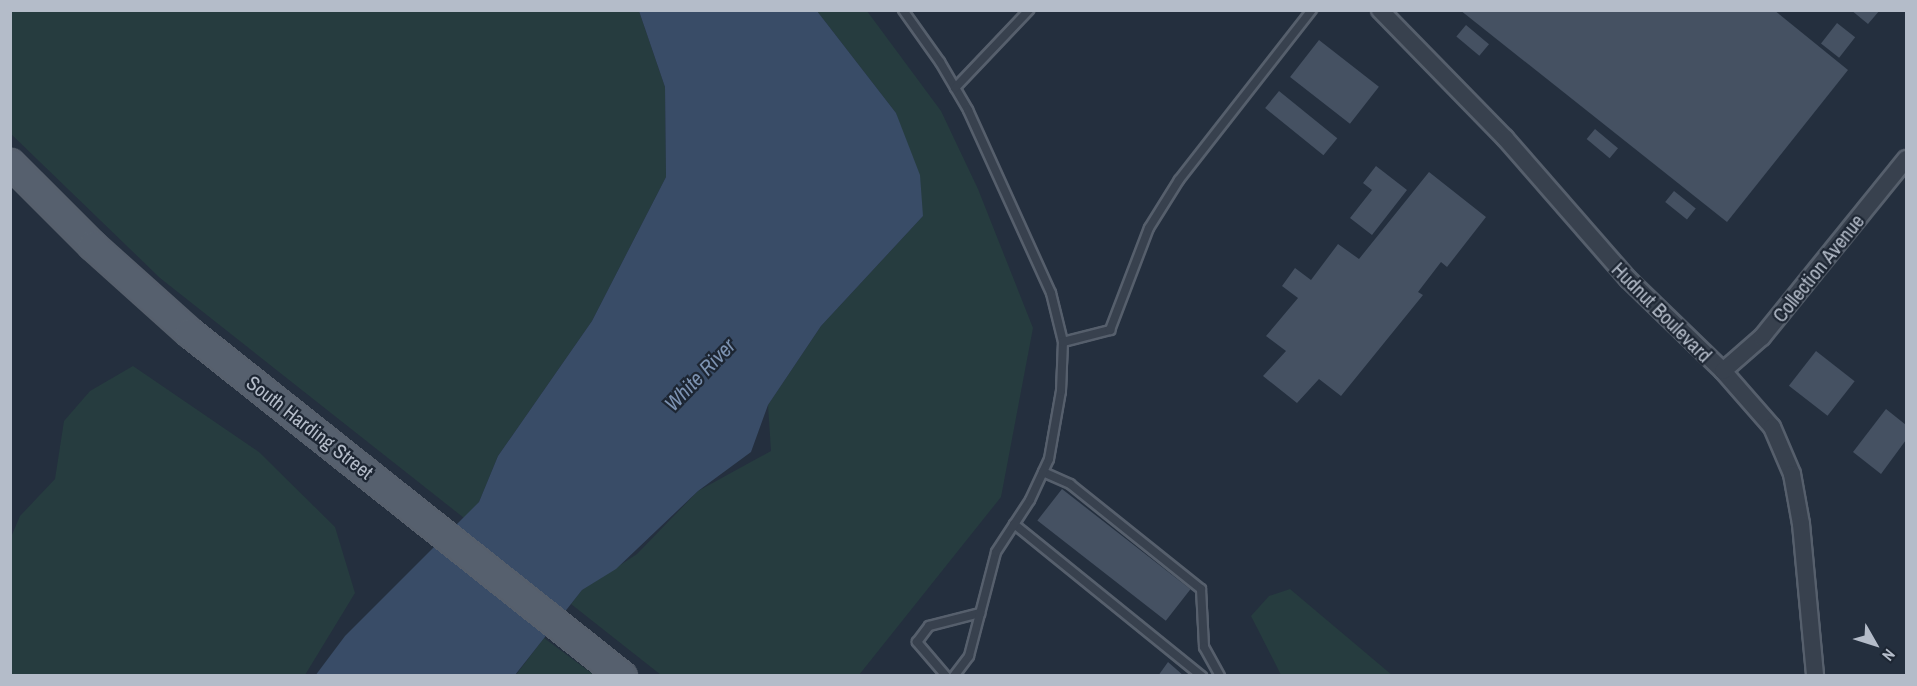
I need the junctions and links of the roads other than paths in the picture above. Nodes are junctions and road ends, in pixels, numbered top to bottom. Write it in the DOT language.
graph roads {
  1 [pos="903,10"];
  2 [pos="1029,10"];
  3 [pos="1312,10"];
  4 [pos="1380,10"];
  5 [pos="955,88"];
  6 [pos="1906,159"];
  7 [pos="10,163"];
  8 [pos="1063,342"];
  9 [pos="1723,371"];
  10 [pos="1043,472"];
  11 [pos="1014,524"];
  12 [pos="980,613"];
  13 [pos="622,675"];
  14 [pos="946,675"];
  15 [pos="954,675"];
  16 [pos="1202,675"];
  17 [pos="1220,675"];
  18 [pos="1815,675"];
  1 -- 5 [label="lane"];
  2 -- 5 [label="lane"];
  3 -- 8 [label="lane"];
  4 -- 9 [label="street, Hudnut Boulevard"];
  5 -- 8 [label="lane"];
  6 -- 9 [label="street, Collection Avenue"];
  7 -- 13 [label="main road, South Harding Street"];
  8 -- 10 [label="lane"];
  9 -- 18 [label="street, Hudnut Boulevard"];
  10 -- 11 [label="lane"];
  10 -- 17 [label="lane"];
  11 -- 12 [label="lane"];
  11 -- 16 [label="lane"];
  12 -- 14 [label="lane"];
  12 -- 15 [label="lane"];
}
